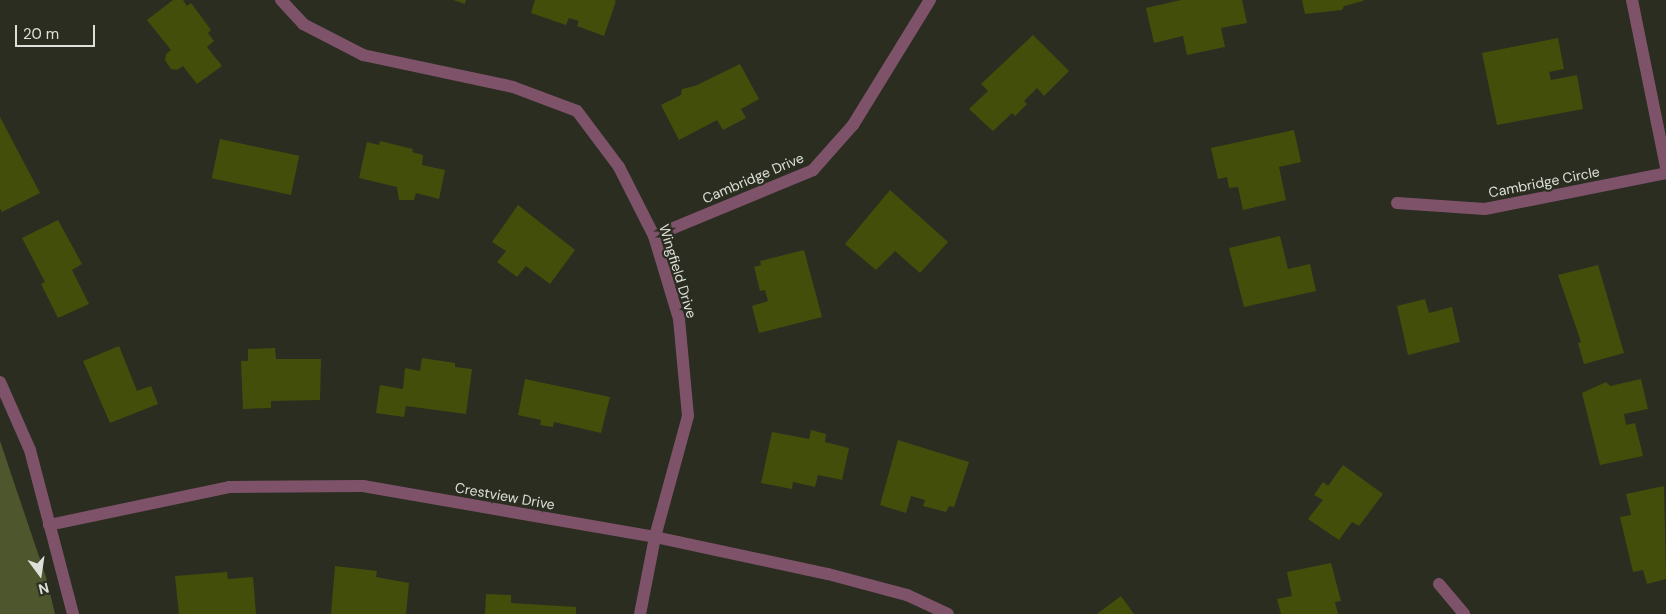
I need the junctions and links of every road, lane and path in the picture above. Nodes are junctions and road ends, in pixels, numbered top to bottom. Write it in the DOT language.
graph roads {
  1 [pos="281,0"];
  2 [pos="930,0"];
  3 [pos="1632,0"];
  4 [pos="1666,167"];
  5 [pos="1666,173"];
  6 [pos="1397,203"];
  7 [pos="654,236"];
  8 [pos="0,382"];
  9 [pos="49,525"];
  10 [pos="655,537"];
  11 [pos="1439,584"];
  12 [pos="73,614"];
  13 [pos="640,614"];
  14 [pos="948,614"];
  15 [pos="1464,614"];
  1 -- 7 [label="street, Wingfield Drive"];
  2 -- 7 [label="street, Cambridge Drive"];
  3 -- 4 [label="street"];
  5 -- 6 [label="street, Cambridge Circle"];
  7 -- 10 [label="street, Wingfield Drive"];
  8 -- 9 [label="street"];
  9 -- 10 [label="street, Crestview Drive"];
  9 -- 12 [label="street"];
  10 -- 13 [label="street, Wingfield Drive"];
  10 -- 14 [label="street, Crestview Drive"];
  11 -- 15 [label="street"];
}
